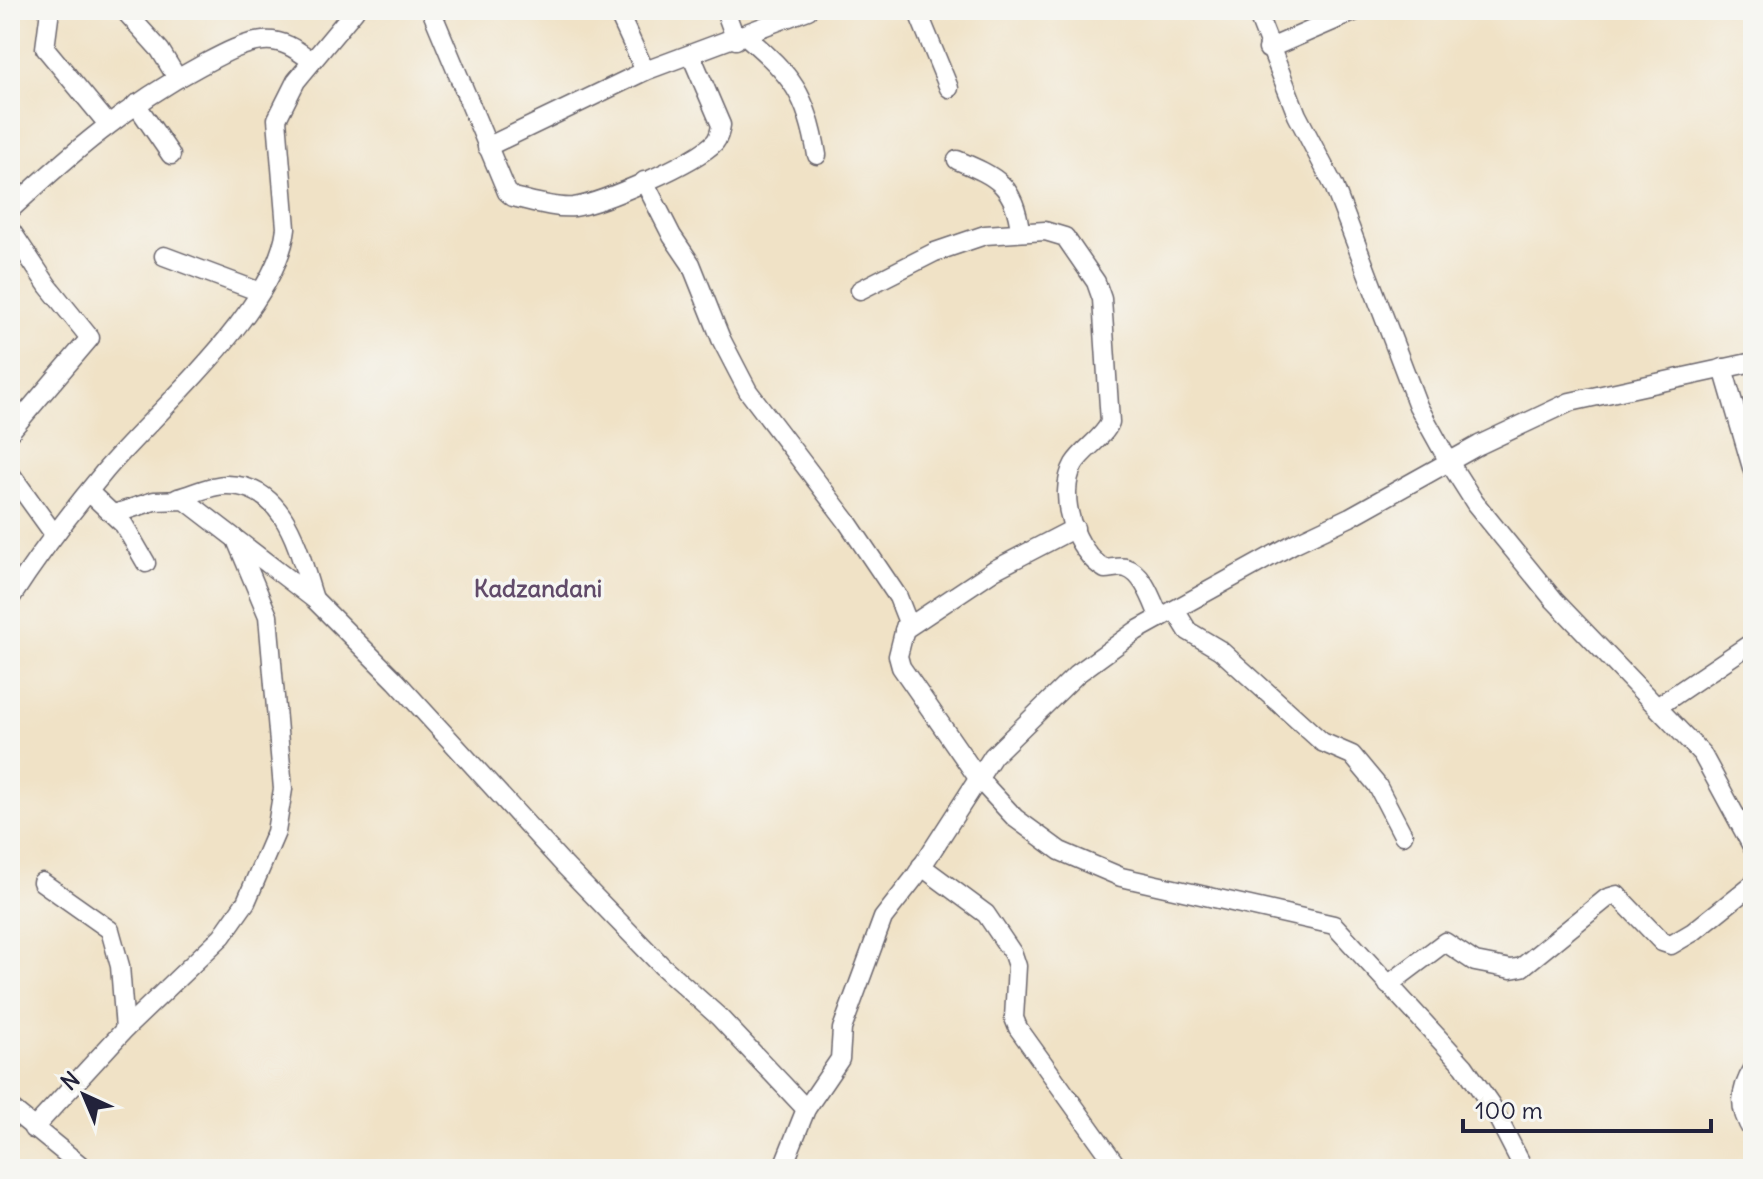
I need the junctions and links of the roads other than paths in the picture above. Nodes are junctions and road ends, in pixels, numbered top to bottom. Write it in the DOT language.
graph roads {
  1 [pos="50,10"];
  2 [pos="124,10"];
  3 [pos="355,10"];
  4 [pos="431,10"];
  5 [pos="617,10"];
  6 [pos="725,10"];
  7 [pos="808,10"];
  8 [pos="917,10"];
  9 [pos="1256,10"];
  10 [pos="1358,10"];
  11 [pos="741,38"];
  12 [pos="1268,49"];
  13 [pos="691,55"];
  14 [pos="312,61"];
  15 [pos="645,71"];
  16 [pos="177,78"];
  17 [pos="949,88"];
  18 [pos="136,104"];
  19 [pos="107,123"];
  20 [pos="487,147"];
  21 [pos="171,155"];
  22 [pos="817,155"];
  23 [pos="957,160"];
  24 [pos="644,181"];
  25 [pos="10,210"];
  26 [pos="10,229"];
  27 [pos="1020,231"];
  28 [pos="164,256"];
  29 [pos="860,290"];
  30 [pos="260,292"];
  31 [pos="1753,362"];
  32 [pos="1723,368"];
  33 [pos="10,432"];
  34 [pos="1449,462"];
  35 [pos="1753,471"];
  36 [pos="10,473"];
  37 [pos="89,492"];
  38 [pos="178,498"];
  39 [pos="114,514"];
  40 [pos="1075,528"];
  41 [pos="54,534"];
  42 [pos="237,541"];
  43 [pos="146,563"];
  44 [pos="10,599"];
  45 [pos="314,599"];
  46 [pos="1167,614"];
  47 [pos="904,630"];
  48 [pos="1753,642"];
  49 [pos="1657,707"];
  50 [pos="978,778"];
  51 [pos="1403,835"];
  52 [pos="1753,848"];
  53 [pos="921,866"];
  54 [pos="42,882"];
  55 [pos="1753,884"];
  56 [pos="1388,985"];
  57 [pos="125,1029"];
  58 [pos="1753,1069"];
  59 [pos="10,1108"];
  60 [pos="806,1109"];
  61 [pos="33,1129"];
  62 [pos="1753,1132"];
  63 [pos="85,1169"];
  64 [pos="782,1169"];
  65 [pos="1119,1169"];
  66 [pos="1524,1169"];
  1 -- 19 [label="street"];
  2 -- 16 [label="street"];
  3 -- 14 [label="street"];
  4 -- 20 [label="street"];
  5 -- 15 [label="street"];
  6 -- 11 [label="street"];
  7 -- 11 [label="street"];
  8 -- 17 [label="street"];
  9 -- 12 [label="street"];
  10 -- 12 [label="street"];
  11 -- 13 [label="street"];
  11 -- 22 [label="street"];
  12 -- 34 [label="street"];
  13 -- 15 [label="street"];
  13 -- 24 [label="street"];
  14 -- 16 [label="street"];
  14 -- 30 [label="street"];
  15 -- 20 [label="street"];
  16 -- 18 [label="street"];
  18 -- 19 [label="street"];
  18 -- 21 [label="street"];
  19 -- 25 [label="street"];
  20 -- 24 [label="street"];
  23 -- 27 [label="street"];
  24 -- 47 [label="street"];
  26 -- 33 [label="street"];
  27 -- 29 [label="street"];
  27 -- 40 [label="street"];
  28 -- 30 [label="street"];
  30 -- 37 [label="street"];
  31 -- 32 [label="street"];
  32 -- 34 [label="street"];
  32 -- 35 [label="street"];
  34 -- 46 [label="street"];
  34 -- 49 [label="street"];
  36 -- 41 [label="street"];
  37 -- 39 [label="street"];
  37 -- 41 [label="street"];
  38 -- 39 [label="street"];
  38 -- 42 [label="street"];
  38 -- 45 [label="street"];
  39 -- 43 [label="street"];
  40 -- 46 [label="street"];
  40 -- 47 [label="street"];
  41 -- 44 [label="street"];
  42 -- 45 [label="street"];
  42 -- 57 [label="street"];
  45 -- 60 [label="street"];
  46 -- 50 [label="street"];
  46 -- 51 [label="street"];
  47 -- 50 [label="street"];
  48 -- 49 [label="street"];
  49 -- 52 [label="street"];
  50 -- 53 [label="street"];
  50 -- 56 [label="street"];
  53 -- 60 [label="street"];
  53 -- 65 [label="street"];
  54 -- 57 [label="street"];
  55 -- 56 [label="street"];
  56 -- 66 [label="street"];
  57 -- 61 [label="street"];
  58 -- 62 [label="street"];
  59 -- 61 [label="street"];
  60 -- 64 [label="street"];
  61 -- 63 [label="street"];
}
